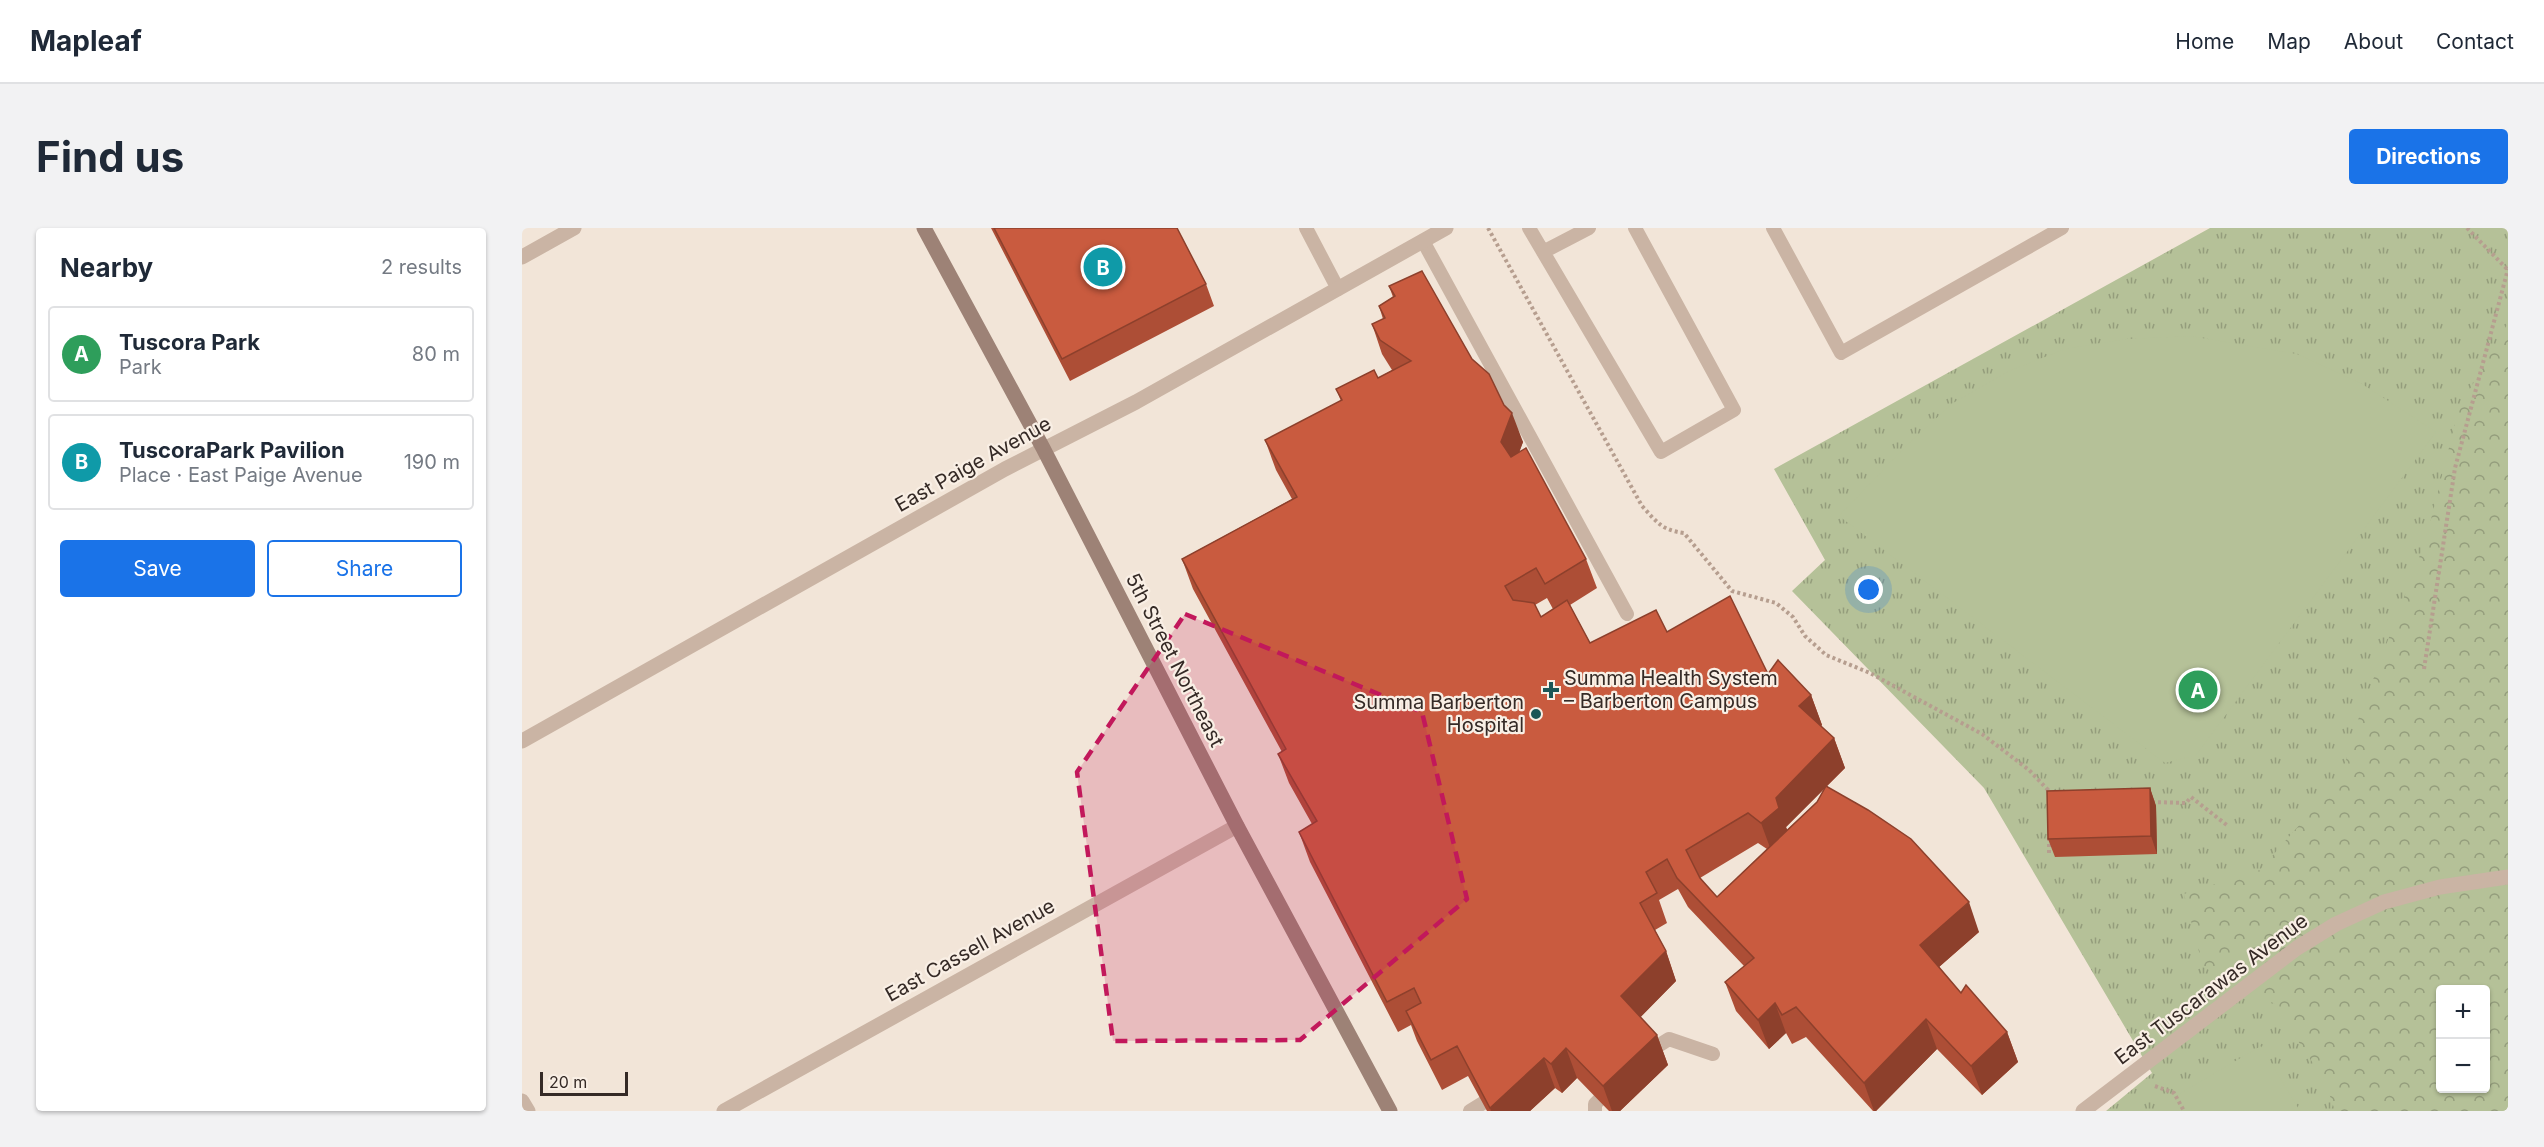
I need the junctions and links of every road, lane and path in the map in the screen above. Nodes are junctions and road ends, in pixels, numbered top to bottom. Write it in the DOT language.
graph roads {
  1 [pos="574,228"];
  2 [pos="924,228"];
  3 [pos="1306,228"];
  4 [pos="1446,228"];
  5 [pos="1488,228"];
  6 [pos="1529,228"];
  7 [pos="1589,228"];
  8 [pos="1635,228"];
  9 [pos="1773,228"];
  10 [pos="2062,228"];
  11 [pos="2466,228"];
  12 [pos="1423,241"];
  13 [pos="1543,252"];
  14 [pos="522,257"];
  15 [pos="2508,269"];
  16 [pos="1338,289"];
  17 [pos="1043,448"];
  18 [pos="1627,614"];
  19 [pos="2424,669"];
  20 [pos="522,741"];
  21 [pos="2049,798"];
  22 [pos="2142,802"];
  23 [pos="1237,826"];
  24 [pos="2228,826"];
  25 [pos="2049,834"];
  26 [pos="2049,854"];
  27 [pos="2508,877"];
  28 [pos="1653,1048"];
  29 [pos="1713,1054"];
  30 [pos="2136,1071"];
  31 [pos="522,1101"];
  32 [pos="1483,1103"];
  33 [pos="528,1111"];
  34 [pos="724,1111"];
  35 [pos="1390,1111"];
  36 [pos="1470,1111"];
  37 [pos="2084,1111"];
  38 [pos="2184,1111"];
  1 -- 14 [label="street"];
  2 -- 17 [label="main road, 5th Street Northeast"];
  3 -- 16 [label="lane"];
  4 -- 12 [label="street, East Paige Avenue"];
  5 -- 21 [label="path"];
  6 -- 13 [label="lane"];
  7 -- 13 [label="lane"];
  8 -- 13 [label="lane"];
  9 -- 10 [label="lane"];
  11 -- 15 [label="path"];
  12 -- 16 [label="street, East Paige Avenue"];
  12 -- 18 [label="lane"];
  15 -- 19 [label="path"];
  16 -- 17 [label="street, East Paige Avenue"];
  17 -- 20 [label="street, East Paige Avenue"];
  17 -- 23 [label="main road, 5th Street Northeast"];
  22 -- 24 [label="path"];
  23 -- 34 [label="street, East Cassell Avenue"];
  23 -- 35 [label="main road, 5th Street Northeast"];
  25 -- 26 [label="path"];
  27 -- 30 [label="street, East Tuscarawas Avenue"];
  28 -- 29 [label="lane"];
  30 -- 37 [label="street, East Tuscarawas Avenue"];
  30 -- 38 [label="path"];
  31 -- 33 [label="street"];
  32 -- 36 [label="lane"];
}
